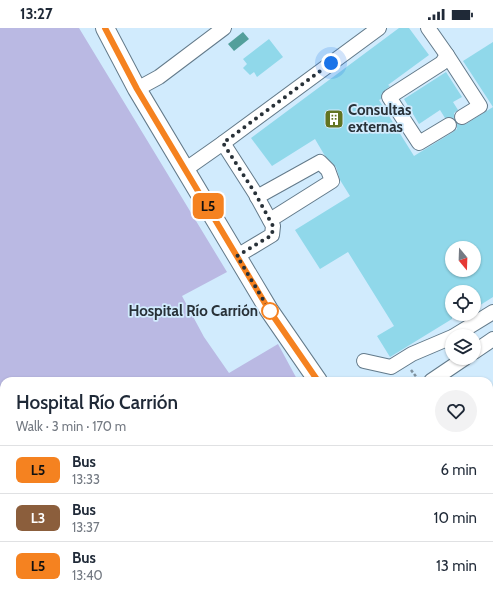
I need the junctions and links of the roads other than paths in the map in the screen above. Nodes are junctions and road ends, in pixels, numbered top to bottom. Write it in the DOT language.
graph roads {
  1 [pos="105,28"];
  2 [pos="224,28"];
  3 [pos="379,28"];
  4 [pos="428,28"];
  5 [pos="447,55"];
  6 [pos="137,89"];
  7 [pos="462,117"];
  8 [pos="449,125"];
  9 [pos="223,143"];
  10 [pos="186,168"];
  11 [pos="257,197"];
  12 [pos="270,220"];
  13 [pos="237,256"];
  14 [pos="493,312"];
  15 [pos="465,329"];
  16 [pos="493,339"];
  17 [pos="445,340"];
  18 [pos="481,347"];
  19 [pos="364,361"];
  20 [pos="455,365"];
  21 [pos="315,377"];
  22 [pos="437,377"];
  1 -- 6 [label="main road"];
  2 -- 6 [label="street"];
  3 -- 9 [label="street"];
  4 -- 5 [label="street"];
  5 -- 7 [label="street"];
  5 -- 8 [label="street"];
  6 -- 10 [label="main road"];
  9 -- 10 [label="street"];
  9 -- 11 [label="street"];
  10 -- 13 [label="main road"];
  11 -- 12 [label="street"];
  11 -- 12 [label="street"];
  12 -- 13 [label="street"];
  13 -- 21 [label="main road"];
  14 -- 15 [label="street"];
  16 -- 18 [label="street"];
  17 -- 19 [label="street"];
  20 -- 22 [label="street"];
}
